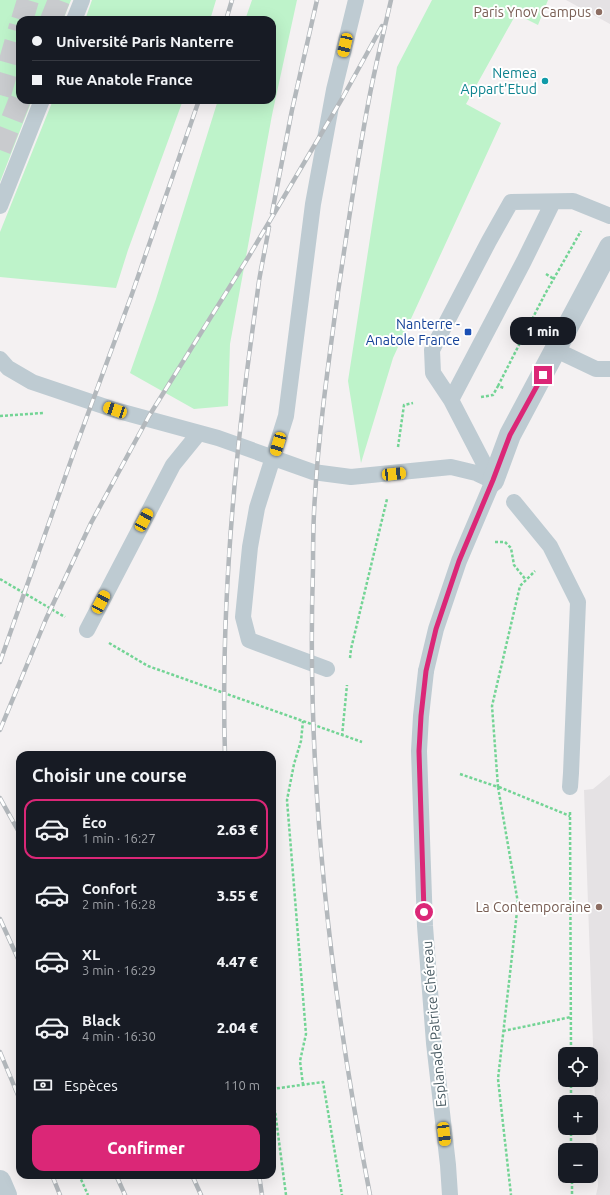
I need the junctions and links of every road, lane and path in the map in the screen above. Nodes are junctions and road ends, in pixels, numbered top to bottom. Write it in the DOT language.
graph roads {
  1 [pos="82,0"];
  2 [pos="356,0"];
  3 [pos="76,16"];
  4 [pos="40,104"];
  5 [pos="553,202"];
  6 [pos="0,206"];
  7 [pos="610,216"];
  8 [pos="582,230"];
  9 [pos="610,247"];
  10 [pos="556,350"];
  11 [pos="0,359"];
  12 [pos="610,369"];
  13 [pos="498,386"];
  14 [pos="508,390"];
  15 [pos="478,397"];
  16 [pos="451,400"];
  17 [pos="413,403"];
  18 [pos="199,433"];
  19 [pos="397,452"];
  20 [pos="273,458"];
  21 [pos="493,480"];
  22 [pos="388,495"];
  23 [pos="514,502"];
  24 [pos="490,544"];
  25 [pos="531,574"];
  26 [pos="0,579"];
  27 [pos="526,580"];
  28 [pos="87,630"];
  29 [pos="349,665"];
  30 [pos="327,668"];
  31 [pos="347,681"];
  32 [pos="303,721"];
  33 [pos="342,736"];
  34 [pos="362,742"];
  35 [pos="460,774"];
  36 [pos="498,786"];
  37 [pos="570,787"];
  38 [pos="570,816"];
  39 [pos="571,1017"];
  40 [pos="504,1030"];
  41 [pos="571,1047"];
  42 [pos="303,1085"];
  43 [pos="276,1088"];
  44 [pos="276,1119"];
  45 [pos="81,1179"];
  46 [pos="0,1181"];
  47 [pos="572,1183"];
  48 [pos="6,1195"];
  49 [pos="88,1195"];
  50 [pos="286,1195"];
  51 [pos="342,1195"];
  52 [pos="450,1195"];
  53 [pos="511,1195"];
  54 [pos="572,1195"];
  1 -- 3 [label="lane"];
  2 -- 20 [label="lane"];
  4 -- 6 [label="lane"];
  5 -- 7 [label="lane"];
  5 -- 16 [label="lane"];
  5 -- 16 [label="lane"];
  8 -- 13 [label="path"];
  9 -- 10 [label="street"];
  10 -- 12 [label="lane"];
  10 -- 21 [label="street"];
  11 -- 18 [label="lane"];
  13 -- 14 [label="path"];
  13 -- 15 [label="path"];
  16 -- 21 [label="lane"];
  17 -- 19 [label="path"];
  18 -- 20 [label="lane"];
  18 -- 28 [label="lane"];
  20 -- 21 [label="lane"];
  20 -- 30 [label="lane"];
  21 -- 52 [label="lane, Esplanade Patrice Chéreau, bridge"];
  22 -- 29 [label="path"];
  23 -- 37 [label="lane"];
  24 -- 27 [label="path"];
  25 -- 27 [label="path"];
  26 -- 28 [label="path"];
  27 -- 36 [label="path"];
  28 -- 32 [label="path"];
  31 -- 33 [label="path"];
  32 -- 33 [label="path"];
  32 -- 42 [label="path"];
  33 -- 34 [label="path"];
  35 -- 36 [label="path"];
  36 -- 38 [label="path"];
  36 -- 40 [label="path"];
  37 -- 38 [label="path"];
  38 -- 39 [label="path"];
  39 -- 40 [label="path"];
  39 -- 41 [label="path"];
  40 -- 53 [label="path"];
  42 -- 43 [label="path"];
  42 -- 51 [label="path"];
  44 -- 50 [label="path"];
  45 -- 49 [label="path"];
  46 -- 48 [label="street"];
  47 -- 54 [label="path"];
}
